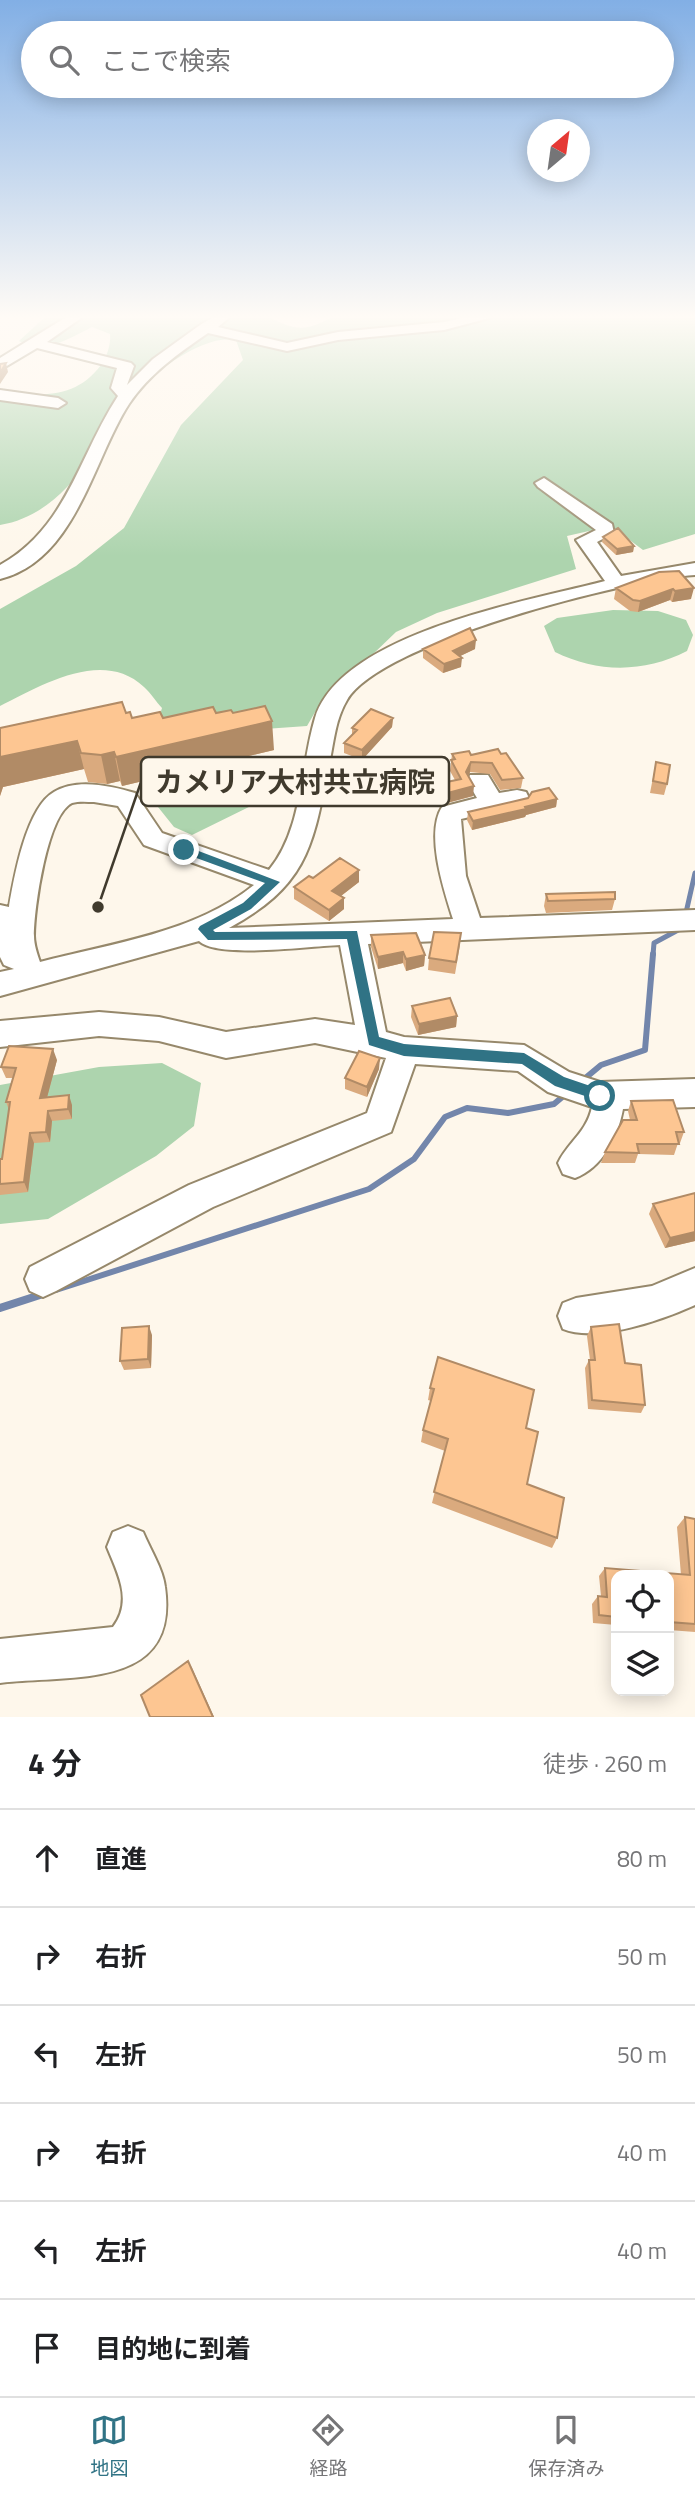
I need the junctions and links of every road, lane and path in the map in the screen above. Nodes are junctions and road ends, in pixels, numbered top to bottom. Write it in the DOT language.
graph roads {
  1 [pos="9,396"];
  2 [pos="127,396"];
  3 [pos="58,402"];
  4 [pos="544,483"];
  5 [pos="695,569"];
  6 [pos="0,573"];
  7 [pos="617,584"];
  8 [pos="496,794"];
  9 [pos="274,882"];
  10 [pos="0,915"];
  11 [pos="687,919"];
  12 [pos="204,929"];
  13 [pos="470,929"];
  14 [pos="352,934"];
  15 [pos="17,980"];
  16 [pos="0,1034"];
  17 [pos="389,1045"];
  18 [pos="584,1090"];
  19 [pos="695,1093"];
  20 [pos="575,1163"];
  21 [pos="43,1279"];
  22 [pos="695,1286"];
  23 [pos="576,1316"];
  24 [pos="128,1547"];
  25 [pos="0,1661"];
  1 -- 3 [label="street"];
  2 -- 6 [label="street"];
  4 -- 7 [label="street"];
  5 -- 7 [label="street"];
  7 -- 9 [label="street"];
  8 -- 13 [label="street"];
  9 -- 12 [label="street"];
  9 -- 15 [label="street"];
  10 -- 15 [label="street"];
  11 -- 13 [label="street"];
  12 -- 14 [label="street"];
  12 -- 15 [label="street"];
  13 -- 14 [label="street"];
  14 -- 17 [label="street"];
  16 -- 17 [label="street"];
  17 -- 18 [label="street"];
  17 -- 21 [label="street"];
  18 -- 19 [label="street"];
  18 -- 20 [label="street"];
  22 -- 23 [label="street"];
  24 -- 25 [label="street"];
}
